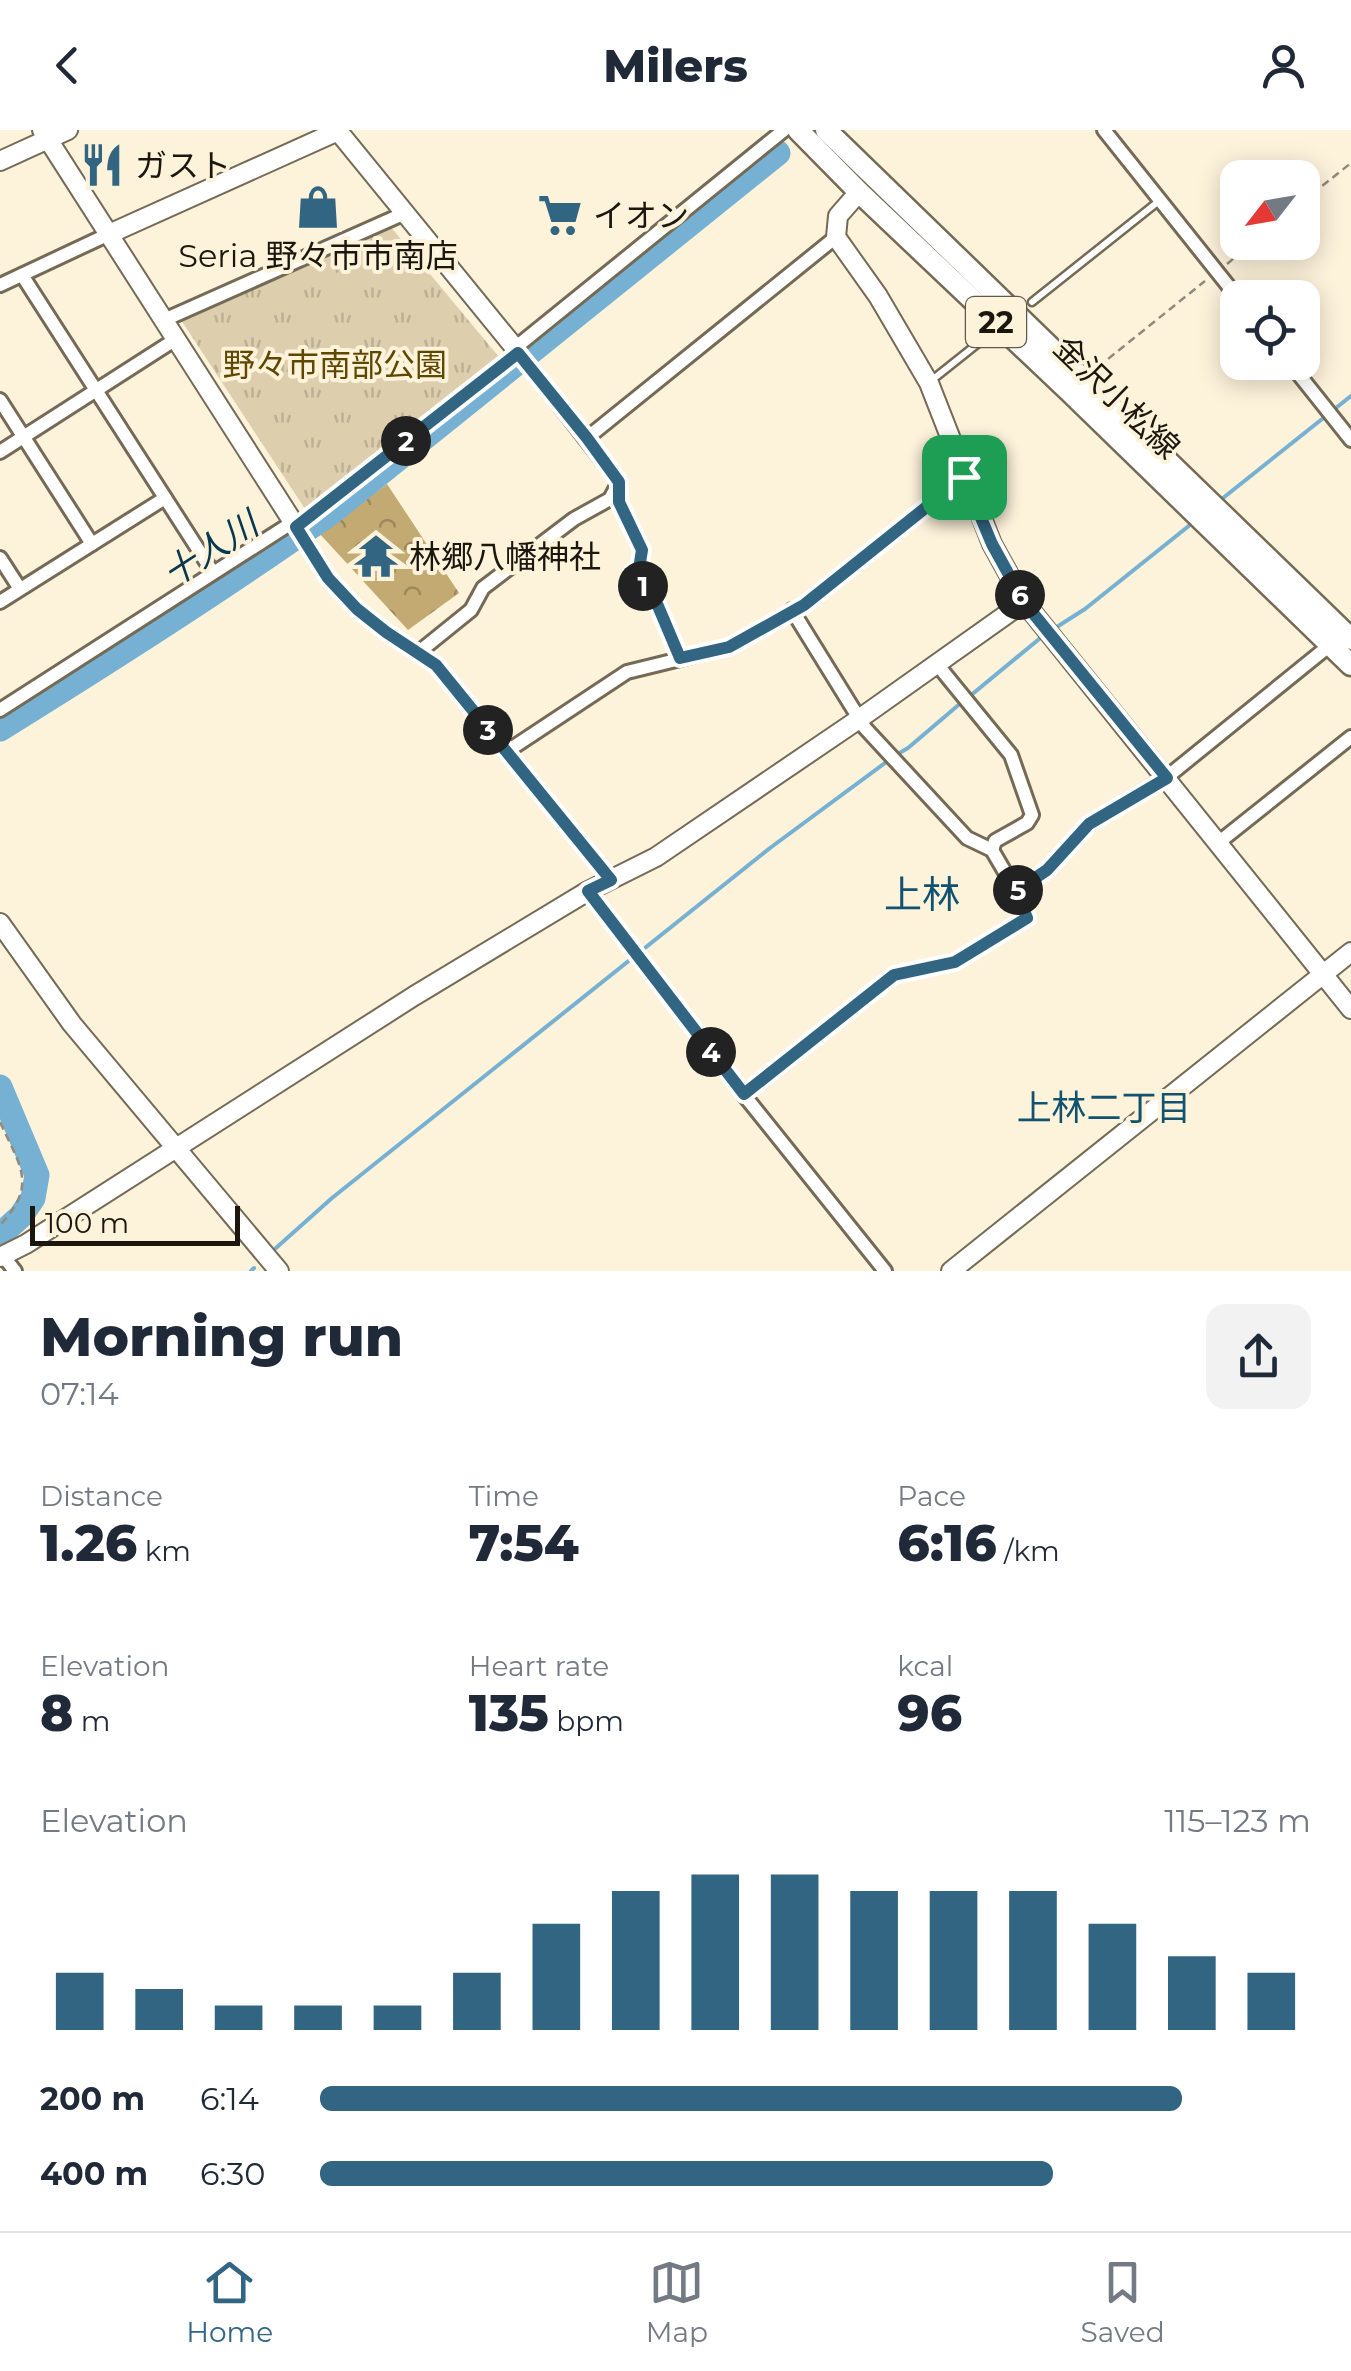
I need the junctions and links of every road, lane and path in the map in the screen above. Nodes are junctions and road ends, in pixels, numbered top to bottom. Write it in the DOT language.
graph roads {
  1 [pos="68,130"];
  2 [pos="784,130"];
  3 [pos="798,130"];
  4 [pos="826,130"];
  5 [pos="1104,130"];
  6 [pos="338,131"];
  7 [pos="45,134"];
  8 [pos="0,161"];
  9 [pos="1351,163"];
  10 [pos="1320,188"];
  11 [pos="859,192"];
  12 [pos="1160,200"];
  13 [pos="405,213"];
  14 [pos="109,234"];
  15 [pos="836,237"];
  16 [pos="1231,260"];
  17 [pos="1217,272"];
  18 [pos="22,275"];
  19 [pos="1223,280"];
  20 [pos="0,285"];
  21 [pos="1032,302"];
  22 [pos="164,320"];
  23 [pos="986,338"];
  24 [pos="176,339"];
  25 [pos="520,356"];
  26 [pos="1092,372"];
  27 [pos="1303,380"];
  28 [pos="929,383"];
  29 [pos="97,392"];
  30 [pos="0,400"];
  31 [pos="24,437"];
  32 [pos="587,438"];
  33 [pos="1351,440"];
  34 [pos="0,452"];
  35 [pos="964,477"];
  36 [pos="619,482"];
  37 [pos="165,498"];
  38 [pos="1208,513"];
  39 [pos="299,531"];
  40 [pos="92,544"];
  41 [pos="0,558"];
  42 [pos="212,571"];
  43 [pos="20,590"];
  44 [pos="0,602"];
  45 [pos="1024,602"];
  46 [pos="792,610"];
  47 [pos="1351,639"];
  48 [pos="1330,645"];
  49 [pos="419,652"];
  50 [pos="680,658"];
  51 [pos="936,663"];
  52 [pos="1351,665"];
  53 [pos="0,710"];
  54 [pos="858,719"];
  55 [pos="1351,736"];
  56 [pos="506,752"];
  57 [pos="1167,778"];
  58 [pos="1218,843"];
  59 [pos="992,850"];
  60 [pos="611,880"];
  61 [pos="588,891"];
  62 [pos="1016,891"];
  63 [pos="0,923"];
  64 [pos="1351,952"];
  65 [pos="1322,974"];
  66 [pos="1351,1010"];
  67 [pos="744,1094"];
  68 [pos="0,1122"];
  69 [pos="176,1148"];
  70 [pos="0,1225"];
  71 [pos="6,1262"];
  72 [pos="279,1271"];
  73 [pos="885,1271"];
  74 [pos="951,1271"];
  1 -- 7 [label="street"];
  2 -- 25 [label="street"];
  3 -- 11 [label="main road, 金沢小松線 / 22"];
  4 -- 38 [label="main road, 金沢小松線 / 22"];
  5 -- 12 [label="street"];
  6 -- 13 [label="street"];
  6 -- 14 [label="street"];
  7 -- 8 [label="street"];
  7 -- 14 [label="street"];
  9 -- 10 [label="path"];
  11 -- 15 [label="street"];
  11 -- 38 [label="main road, 金沢小松線 / 22"];
  12 -- 17 [label="street"];
  12 -- 21 [label="lane"];
  13 -- 22 [label="street"];
  13 -- 25 [label="street"];
  14 -- 18 [label="street"];
  14 -- 22 [label="street"];
  15 -- 28 [label="street"];
  15 -- 32 [label="street"];
  16 -- 17 [label="path"];
  17 -- 19 [label="street"];
  17 -- 26 [label="path"];
  18 -- 20 [label="street"];
  18 -- 29 [label="street"];
  22 -- 24 [label="street"];
  23 -- 28 [label="lane"];
  24 -- 29 [label="street"];
  24 -- 39 [label="street"];
  25 -- 32 [label="street"];
  25 -- 39 [label="path"];
  27 -- 33 [label="street"];
  28 -- 35 [label="street"];
  29 -- 31 [label="street"];
  29 -- 37 [label="street"];
  30 -- 31 [label="street"];
  31 -- 34 [label="street"];
  31 -- 40 [label="street"];
  32 -- 36 [label="street"];
  35 -- 45 [label="street"];
  35 -- 46 [label="street"];
  36 -- 49 [label="street"];
  36 -- 50 [label="street"];
  37 -- 40 [label="street"];
  37 -- 42 [label="street"];
  38 -- 47 [label="main road, 金沢小松線 / 22"];
  38 -- 48 [label="main road, 金沢小松線 / 22"];
  39 -- 42 [label="street"];
  39 -- 49 [label="street"];
  40 -- 43 [label="street"];
  41 -- 43 [label="street"];
  42 -- 53 [label="street"];
  43 -- 44 [label="street"];
  45 -- 51 [label="street"];
  45 -- 57 [label="street"];
  46 -- 50 [label="street"];
  46 -- 54 [label="street"];
  48 -- 52 [label="main road, 金沢小松線 / 22"];
  48 -- 57 [label="street"];
  49 -- 56 [label="street"];
  50 -- 56 [label="street"];
  51 -- 54 [label="street"];
  51 -- 59 [label="street"];
  54 -- 59 [label="street"];
  54 -- 60 [label="street"];
  55 -- 58 [label="street"];
  56 -- 60 [label="street"];
  57 -- 58 [label="street"];
  57 -- 62 [label="street"];
  58 -- 65 [label="street"];
  59 -- 62 [label="street"];
  60 -- 61 [label="street"];
  61 -- 67 [label="street"];
  61 -- 69 [label="street"];
  62 -- 67 [label="street"];
  63 -- 69 [label="street"];
  64 -- 65 [label="street"];
  65 -- 66 [label="street"];
  65 -- 74 [label="street"];
  67 -- 73 [label="street"];
  68 -- 70 [label="path"];
  69 -- 71 [label="street"];
  69 -- 72 [label="street"];
}
